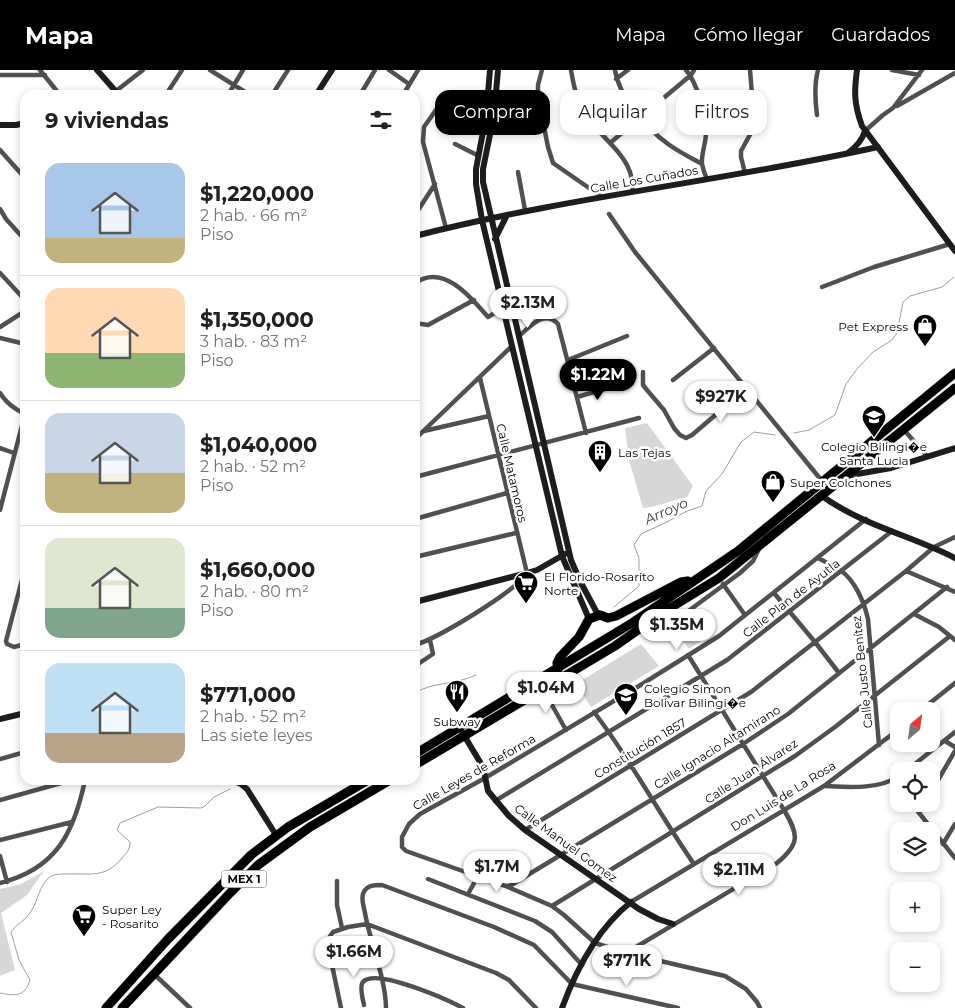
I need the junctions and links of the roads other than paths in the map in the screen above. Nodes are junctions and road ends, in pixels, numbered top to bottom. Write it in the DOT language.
graph roads {
  1 [pos="40,70"];
  2 [pos="143,70"];
  3 [pos="182,70"];
  4 [pos="210,70"];
  5 [pos="243,70"];
  6 [pos="288,70"];
  7 [pos="332,70"];
  8 [pos="375,70"];
  9 [pos="389,70"];
  10 [pos="418,70"];
  11 [pos="490,70"];
  12 [pos="498,70"];
  13 [pos="542,70"];
  14 [pos="571,70"];
  15 [pos="615,70"];
  16 [pos="628,70"];
  17 [pos="686,70"];
  18 [pos="694,70"];
  19 [pos="750,70"];
  20 [pos="818,70"];
  21 [pos="857,70"];
  22 [pos="895,70"];
  23 [pos="922,70"];
  24 [pos="100,71"];
  25 [pos="955,73"];
  26 [pos="0,74"];
  27 [pos="45,75"];
  28 [pos="919,75"];
  29 [pos="691,76"];
  30 [pos="616,79"];
  31 [pos="409,84"];
  32 [pos="234,85"];
  33 [pos="56,90"];
  34 [pos="116,90"];
  35 [pos="121,90"];
  36 [pos="169,90"];
  37 [pos="231,90"];
  38 [pos="242,90"];
  39 [pos="275,90"];
  40 [pos="319,90"];
  41 [pos="363,90"];
  42 [pos="406,90"];
  43 [pos="488,90"];
  44 [pos="496,90"];
  45 [pos="620,90"];
  46 [pos="666,96"];
  47 [pos="893,108"];
  48 [pos="435,111"];
  49 [pos="817,115"];
  50 [pos="0,125"];
  51 [pos="16,125"];
  52 [pos="20,125"];
  53 [pos="20,126"];
  54 [pos="865,131"];
  55 [pos="482,135"];
  56 [pos="491,135"];
  57 [pos="620,135"];
  58 [pos="657,135"];
  59 [pos="610,143"];
  60 [pos="455,144"];
  61 [pos="878,147"];
  62 [pos="0,150"];
  63 [pos="847,154"];
  64 [pos="477,155"];
  65 [pos="702,164"];
  66 [pos="20,172"];
  67 [pos="518,172"];
  68 [pos="745,173"];
  69 [pos="707,179"];
  70 [pos="479,183"];
  71 [pos="435,184"];
  72 [pos="633,192"];
  73 [pos="602,197"];
  74 [pos="420,207"];
  75 [pos="0,210"];
  76 [pos="525,210"];
  77 [pos="610,214"];
  78 [pos="507,215"];
  79 [pos="490,219"];
  80 [pos="482,220"];
  81 [pos="446,228"];
  82 [pos="20,234"];
  83 [pos="420,235"];
  84 [pos="495,240"];
  85 [pos="950,244"];
  86 [pos="955,251"];
  87 [pos="0,273"];
  88 [pos="420,280"];
  89 [pos="822,287"];
  90 [pos="20,295"];
  91 [pos="474,300"];
  92 [pos="503,308"];
  93 [pos="20,314"];
  94 [pos="420,324"];
  95 [pos="0,327"];
  96 [pos="519,336"];
  97 [pos="626,336"];
  98 [pos="0,338"];
  99 [pos="20,343"];
  100 [pos="521,344"];
  101 [pos="512,346"];
  102 [pos="714,348"];
  103 [pos="568,360"];
  104 [pos="643,372"];
  105 [pos="955,373"];
  106 [pos="480,378"];
  107 [pos="673,380"];
  108 [pos="614,386"];
  109 [pos="747,388"];
  110 [pos="955,388"];
  111 [pos="0,392"];
  112 [pos="577,397"];
  113 [pos="20,412"];
  114 [pos="489,416"];
  115 [pos="638,418"];
  116 [pos="904,430"];
  117 [pos="423,431"];
  118 [pos="20,432"];
  119 [pos="586,433"];
  120 [pos="420,434"];
  121 [pos="544,444"];
  122 [pos="536,446"];
  123 [pos="0,448"];
  124 [pos="955,448"];
  125 [pos="14,453"];
  126 [pos="498,456"];
  127 [pos="927,456"];
  128 [pos="420,476"];
  129 [pos="845,476"];
  130 [pos="822,481"];
  131 [pos="553,484"];
  132 [pos="546,486"];
  133 [pos="2,490"];
  134 [pos="507,493"];
  135 [pos="822,496"];
  136 [pos="793,504"];
  137 [pos="804,508"];
  138 [pos="0,510"];
  139 [pos="420,518"];
  140 [pos="866,519"];
  141 [pos="892,531"];
  142 [pos="516,533"];
  143 [pos="955,536"];
  144 [pos="934,547"];
  145 [pos="569,552"];
  146 [pos="562,556"];
  147 [pos="420,557"];
  148 [pos="818,558"];
  149 [pos="955,558"];
  150 [pos="842,571"];
  151 [pos="906,571"];
  152 [pos="527,573"];
  153 [pos="690,582"];
  154 [pos="721,582"];
  155 [pos="20,587"];
  156 [pos="947,587"];
  157 [pos="774,592"];
  158 [pos="955,592"];
  159 [pos="420,598"];
  160 [pos="864,603"];
  161 [pos="791,611"];
  162 [pos="662,613"];
  163 [pos="914,614"];
  164 [pos="600,615"];
  165 [pos="746,615"];
  166 [pos="589,619"];
  167 [pos="652,622"];
  168 [pos="950,636"];
  169 [pos="430,640"];
  170 [pos="955,640"];
  171 [pos="815,642"];
  172 [pos="420,644"];
  173 [pos="20,645"];
  174 [pos="870,649"];
  175 [pos="688,655"];
  176 [pos="420,662"];
  177 [pos="557,668"];
  178 [pos="839,673"];
  179 [pos="701,677"];
  180 [pos="955,683"];
  181 [pos="543,689"];
  182 [pos="875,694"];
  183 [pos="931,702"];
  184 [pos="520,703"];
  185 [pos="722,710"];
  186 [pos="594,712"];
  187 [pos="20,714"];
  188 [pos="0,719"];
  189 [pos="459,727"];
  190 [pos="566,730"];
  191 [pos="609,731"];
  192 [pos="955,732"];
  193 [pos="465,736"];
  194 [pos="890,737"];
  195 [pos="944,741"];
  196 [pos="743,744"];
  197 [pos="879,746"];
  198 [pos="955,747"];
  199 [pos="420,751"];
  200 [pos="955,751"];
  201 [pos="20,753"];
  202 [pos="0,759"];
  203 [pos="420,762"];
  204 [pos="917,762"];
  205 [pos="630,766"];
  206 [pos="763,777"];
  207 [pos="940,777"];
  208 [pos="485,778"];
  209 [pos="890,781"];
  210 [pos="54,785"];
  211 [pos="84,785"];
  212 [pos="242,785"];
  213 [pos="360,785"];
  214 [pos="381,785"];
  215 [pos="824,786"];
  216 [pos="652,798"];
  217 [pos="0,800"];
  218 [pos="495,801"];
  219 [pos="784,810"];
  220 [pos="919,813"];
  221 [pos="72,822"];
  222 [pos="955,824"];
  223 [pos="525,830"];
  224 [pos="672,832"];
  225 [pos="276,835"];
  226 [pos="0,840"];
  227 [pos="943,844"];
  228 [pos="560,854"];
  229 [pos="0,856"];
  230 [pos="955,858"];
  231 [pos="694,864"];
  232 [pos="478,876"];
  233 [pos="428,879"];
  234 [pos="596,879"];
  235 [pos="337,881"];
  236 [pos="7,882"];
  237 [pos="0,883"];
  238 [pos="508,887"];
  239 [pos="468,894"];
  240 [pos="631,902"];
  241 [pos="552,906"];
  242 [pos="367,924"];
  243 [pos="674,924"];
  244 [pos="342,928"];
  245 [pos="595,943"];
  246 [pos="626,953"];
  247 [pos="582,965"];
  248 [pos="154,974"];
  249 [pos="381,978"];
  250 [pos="572,984"];
  251 [pos="364,1005"];
  252 [pos="106,1008"];
  253 [pos="122,1008"];
  254 [pos="190,1008"];
  255 [pos="341,1008"];
  256 [pos="386,1008"];
  257 [pos="464,1008"];
  258 [pos="536,1008"];
  259 [pos="562,1008"];
  260 [pos="678,1008"];
  261 [pos="760,1008"];
  1 -- 27 [label="street"];
  2 -- 35 [label="street"];
  3 -- 36 [label="street"];
  4 -- 32 [label="street"];
  5 -- 32 [label="street"];
  6 -- 39 [label="street"];
  7 -- 40 [label="main road"];
  8 -- 41 [label="street"];
  9 -- 31 [label="street"];
  10 -- 31 [label="street"];
  11 -- 43 [label="main road"];
  12 -- 44 [label="main road"];
  13 -- 73 [label="street"];
  14 -- 59 [label="street"];
  15 -- 30 [label="street"];
  16 -- 30 [label="street"];
  17 -- 29 [label="street"];
  18 -- 29 [label="street"];
  19 -- 68 [label="street"];
  20 -- 49 [label="street"];
  21 -- 54 [label="main road"];
  22 -- 28 [label="street"];
  23 -- 28 [label="street"];
  24 -- 34 [label="main road"];
  25 -- 47 [label="street"];
  26 -- 27 [label="street"];
  27 -- 33 [label="street"];
  28 -- 47 [label="street"];
  29 -- 46 [label="street"];
  29 -- 65 [label="street"];
  30 -- 45 [label="street"];
  31 -- 42 [label="street"];
  32 -- 37 [label="street"];
  32 -- 38 [label="street"];
  47 -- 54 [label="street"];
  48 -- 71 [label="street"];
  50 -- 51 [label="main road"];
  51 -- 52 [label="main road"];
  51 -- 53 [label="street"];
  54 -- 61 [label="main road"];
  54 -- 63 [label="main road"];
  55 -- 64 [label="main road"];
  56 -- 70 [label="main road"];
  57 -- 59 [label="street"];
  58 -- 65 [label="street"];
  59 -- 72 [label="street"];
  60 -- 64 [label="street"];
  61 -- 63 [label="main road, Calle Los Cuñados"];
  61 -- 85 [label="main road"];
  62 -- 66 [label="street"];
  63 -- 68 [label="main road, Calle Los Cuñados"];
  64 -- 70 [label="main road"];
  65 -- 69 [label="street"];
  67 -- 76 [label="street"];
  68 -- 69 [label="main road, Calle Los Cuñados"];
  69 -- 72 [label="main road, Calle Los Cuñados"];
  70 -- 79 [label="main road"];
  70 -- 80 [label="main road"];
  71 -- 74 [label="street"];
  71 -- 81 [label="street"];
  72 -- 73 [label="main road, Calle Los Cuñados"];
  73 -- 76 [label="main road, Calle Los Cuñados"];
  75 -- 82 [label="street"];
  76 -- 78 [label="main road, Calle Los Cuñados"];
  77 -- 102 [label="street"];
  78 -- 79 [label="main road, Calle Los Cuñados"];
  78 -- 84 [label="main road"];
  79 -- 80 [label="main road, Calle Los Cuñados"];
  79 -- 84 [label="main road"];
  80 -- 81 [label="main road, Calle Los Cuñados"];
  80 -- 92 [label="main road"];
  81 -- 83 [label="main road, Calle Los Cuñados"];
  84 -- 96 [label="main road"];
  85 -- 86 [label="main road"];
  85 -- 89 [label="street"];
  87 -- 90 [label="street"];
  88 -- 91 [label="street"];
  91 -- 92 [label="street"];
  91 -- 94 [label="street"];
  92 -- 101 [label="main road"];
  93 -- 95 [label="street"];
  96 -- 100 [label="main road"];
  96 -- 103 [label="street"];
  97 -- 103 [label="street"];
  98 -- 99 [label="street"];
  100 -- 101 [label="main road"];
  100 -- 121 [label="main road"];
  101 -- 106 [label="street"];
  101 -- 122 [label="main road"];
  102 -- 107 [label="street"];
  102 -- 109 [label="street"];
  103 -- 112 [label="street"];
  104 -- 109 [label="street"];
  105 -- 130 [label="highway"];
  106 -- 114 [label="street, Calle Matamoros"];
  106 -- 117 [label="street"];
  108 -- 112 [label="street"];
  109 -- 130 [label="street"];
  110 -- 116 [label="highway"];
  111 -- 113 [label="street"];
  112 -- 119 [label="street"];
  114 -- 117 [label="street"];
  114 -- 126 [label="street, Calle Matamoros"];
  115 -- 119 [label="street"];
  116 -- 127 [label="street"];
  116 -- 129 [label="highway"];
  117 -- 120 [label="street"];
  118 -- 125 [label="street"];
  119 -- 121 [label="street"];
  121 -- 122 [label="street"];
  121 -- 131 [label="main road"];
  122 -- 126 [label="street"];
  122 -- 132 [label="main road"];
  123 -- 125 [label="street"];
  124 -- 127 [label="main road"];
  125 -- 133 [label="street"];
  126 -- 128 [label="street"];
  126 -- 134 [label="street, Calle Matamoros"];
  127 -- 129 [label="main road"];
  129 -- 135 [label="highway"];
  130 -- 136 [label="highway"];
  131 -- 132 [label="main road"];
  131 -- 145 [label="main road"];
  132 -- 146 [label="main road"];
  133 -- 138 [label="street"];
  134 -- 139 [label="street"];
  134 -- 142 [label="street, Calle Matamoros"];
  135 -- 137 [label="highway"];
  135 -- 140 [label="main road"];
  136 -- 137 [label="highway"];
  136 -- 153 [label="highway"];
  137 -- 154 [label="highway"];
  140 -- 141 [label="main road"];
  140 -- 148 [label="street, Calle Leyes de Reforma"];
  141 -- 144 [label="main road"];
  141 -- 150 [label="street, Calle Plan de Ayutla"];
  142 -- 147 [label="street"];
  142 -- 152 [label="street, Calle Matamoros"];
  143 -- 144 [label="street, Constitución 1857"];
  144 -- 149 [label="main road"];
  144 -- 151 [label="street, Constitución 1857"];
  145 -- 146 [label="main road"];
  145 -- 164 [label="main road"];
  146 -- 152 [label="main road"];
  146 -- 166 [label="main road"];
  148 -- 150 [label="street, Calle Justo Benítez"];
  148 -- 157 [label="street, Calle Leyes de Reforma"];
  150 -- 160 [label="street, Calle Justo Benítez"];
  150 -- 161 [label="street, Calle Plan de Ayutla"];
  151 -- 156 [label="street"];
  151 -- 160 [label="street, Constitución 1857"];
  152 -- 159 [label="main road"];
  152 -- 169 [label="street"];
  153 -- 162 [label="highway"];
  153 -- 164 [label="highway"];
  153 -- 177 [label="highway"];
  154 -- 162 [label="highway"];
  154 -- 165 [label="street"];
  154 -- 167 [label="street"];
  155 -- 173 [label="street"];
  156 -- 158 [label="street"];
  156 -- 163 [label="street, Calle Ignacio Altamirano"];
  157 -- 161 [label="street"];
  157 -- 165 [label="street, Calle Leyes de Reforma"];
  160 -- 171 [label="street, Constitución 1857"];
  160 -- 174 [label="street, Calle Justo Benítez"];
  161 -- 171 [label="street"];
  161 -- 179 [label="street, Calle Plan de Ayutla"];
  162 -- 167 [label="highway"];
  163 -- 168 [label="street"];
  163 -- 174 [label="street, Calle Ignacio Altamirano"];
  164 -- 166 [label="highway"];
  165 -- 175 [label="street, Calle Leyes de Reforma"];
  166 -- 177 [label="highway"];
  167 -- 181 [label="highway"];
  168 -- 170 [label="street"];
  168 -- 182 [label="street, Calle Juan Álvarez"];
  169 -- 172 [label="street"];
  169 -- 176 [label="street"];
  171 -- 178 [label="street"];
  171 -- 185 [label="street, Constitución 1857"];
  174 -- 178 [label="street, Calle Ignacio Altamirano"];
  174 -- 182 [label="street, Calle Justo Benítez"];
  175 -- 179 [label="street"];
  175 -- 186 [label="street, Calle Leyes de Reforma"];
  177 -- 184 [label="highway"];
  177 -- 189 [label="highway"];
  178 -- 196 [label="street, Calle Ignacio Altamirano"];
  179 -- 185 [label="street"];
  179 -- 191 [label="street, Calle Plan de Ayutla"];
  180 -- 183 [label="street"];
  181 -- 184 [label="highway"];
  181 -- 190 [label="street"];
  182 -- 197 [label="street, Calle Justo Benítez"];
  182 -- 206 [label="street, Calle Juan Álvarez"];
  184 -- 193 [label="highway"];
  185 -- 196 [label="street"];
  185 -- 205 [label="street, Constitución 1857"];
  186 -- 190 [label="street, Calle Leyes de Reforma"];
  186 -- 191 [label="street"];
  187 -- 188 [label="main road"];
  189 -- 193 [label="main road, Calle Manuel Gomez"];
  189 -- 199 [label="highway"];
  190 -- 208 [label="street, Calle Leyes de Reforma"];
  191 -- 205 [label="street"];
  191 -- 218 [label="street, Calle Plan de Ayutla"];
  192 -- 195 [label="street"];
  193 -- 203 [label="highway"];
  193 -- 208 [label="main road, Calle Manuel Gomez"];
  194 -- 197 [label="street, Don Luis de La Rosa"];
  195 -- 198 [label="street"];
  195 -- 204 [label="street"];
  196 -- 206 [label="street"];
  196 -- 216 [label="street, Calle Ignacio Altamirano"];
  197 -- 215 [label="street, Don Luis de La Rosa"];
  200 -- 207 [label="street"];
  201 -- 202 [label="street"];
  205 -- 216 [label="street"];
  205 -- 223 [label="street, Constitución 1857"];
  206 -- 219 [label="street"];
  206 -- 224 [label="street, Calle Juan Álvarez"];
  208 -- 218 [label="main road, Calle Manuel Gomez"];
  208 -- 232 [label="street, Calle Leyes de Reforma"];
  209 -- 215 [label="street"];
  210 -- 217 [label="street"];
  211 -- 221 [label="street"];
  212 -- 225 [label="main road"];
  213 -- 225 [label="highway, MEX 1"];
  214 -- 248 [label="highway, MEX 1"];
  215 -- 219 [label="street, Don Luis de La Rosa"];
  216 -- 224 [label="street"];
  216 -- 228 [label="street, Calle Ignacio Altamirano"];
  218 -- 223 [label="main road, Calle Manuel Gomez"];
  219 -- 231 [label="street, Don Luis de La Rosa"];
  219 -- 243 [label="street"];
  220 -- 227 [label="street"];
  221 -- 226 [label="street"];
  221 -- 236 [label="street"];
  222 -- 227 [label="street"];
  223 -- 228 [label="main road, Calle Manuel Gomez"];
  224 -- 231 [label="street"];
  224 -- 234 [label="street, Calle Juan Álvarez"];
  225 -- 252 [label="highway, MEX 1"];
  227 -- 230 [label="street"];
  228 -- 234 [label="main road, Calle Manuel Gomez"];
  228 -- 238 [label="street, Calle Ignacio Altamirano"];
  229 -- 236 [label="street"];
  231 -- 240 [label="street, Don Luis de La Rosa"];
  232 -- 238 [label="street"];
  232 -- 239 [label="street"];
  233 -- 239 [label="street"];
  234 -- 240 [label="main road, Calle Manuel Gomez"];
  234 -- 241 [label="street, Calle Juan Álvarez"];
  235 -- 244 [label="street"];
  236 -- 237 [label="street"];
  238 -- 241 [label="street"];
  239 -- 247 [label="street"];
  240 -- 243 [label="main road, Calle Manuel Gomez"];
  240 -- 245 [label="main road, Don Luis de La Rosa"];
  241 -- 245 [label="street"];
  242 -- 244 [label="street"];
  242 -- 249 [label="street"];
  242 -- 250 [label="street"];
  242 -- 258 [label="street"];
  243 -- 246 [label="street"];
  244 -- 255 [label="street"];
  245 -- 246 [label="street"];
  245 -- 247 [label="main road, Don Luis de La Rosa"];
  246 -- 261 [label="street"];
  247 -- 250 [label="main road, Don Luis de La Rosa"];
  248 -- 253 [label="highway, MEX 1"];
  248 -- 254 [label="street"];
  249 -- 251 [label="street"];
  249 -- 256 [label="street"];
  249 -- 257 [label="street"];
  250 -- 259 [label="main road, Don Luis de La Rosa"];
  250 -- 260 [label="street"];
}
